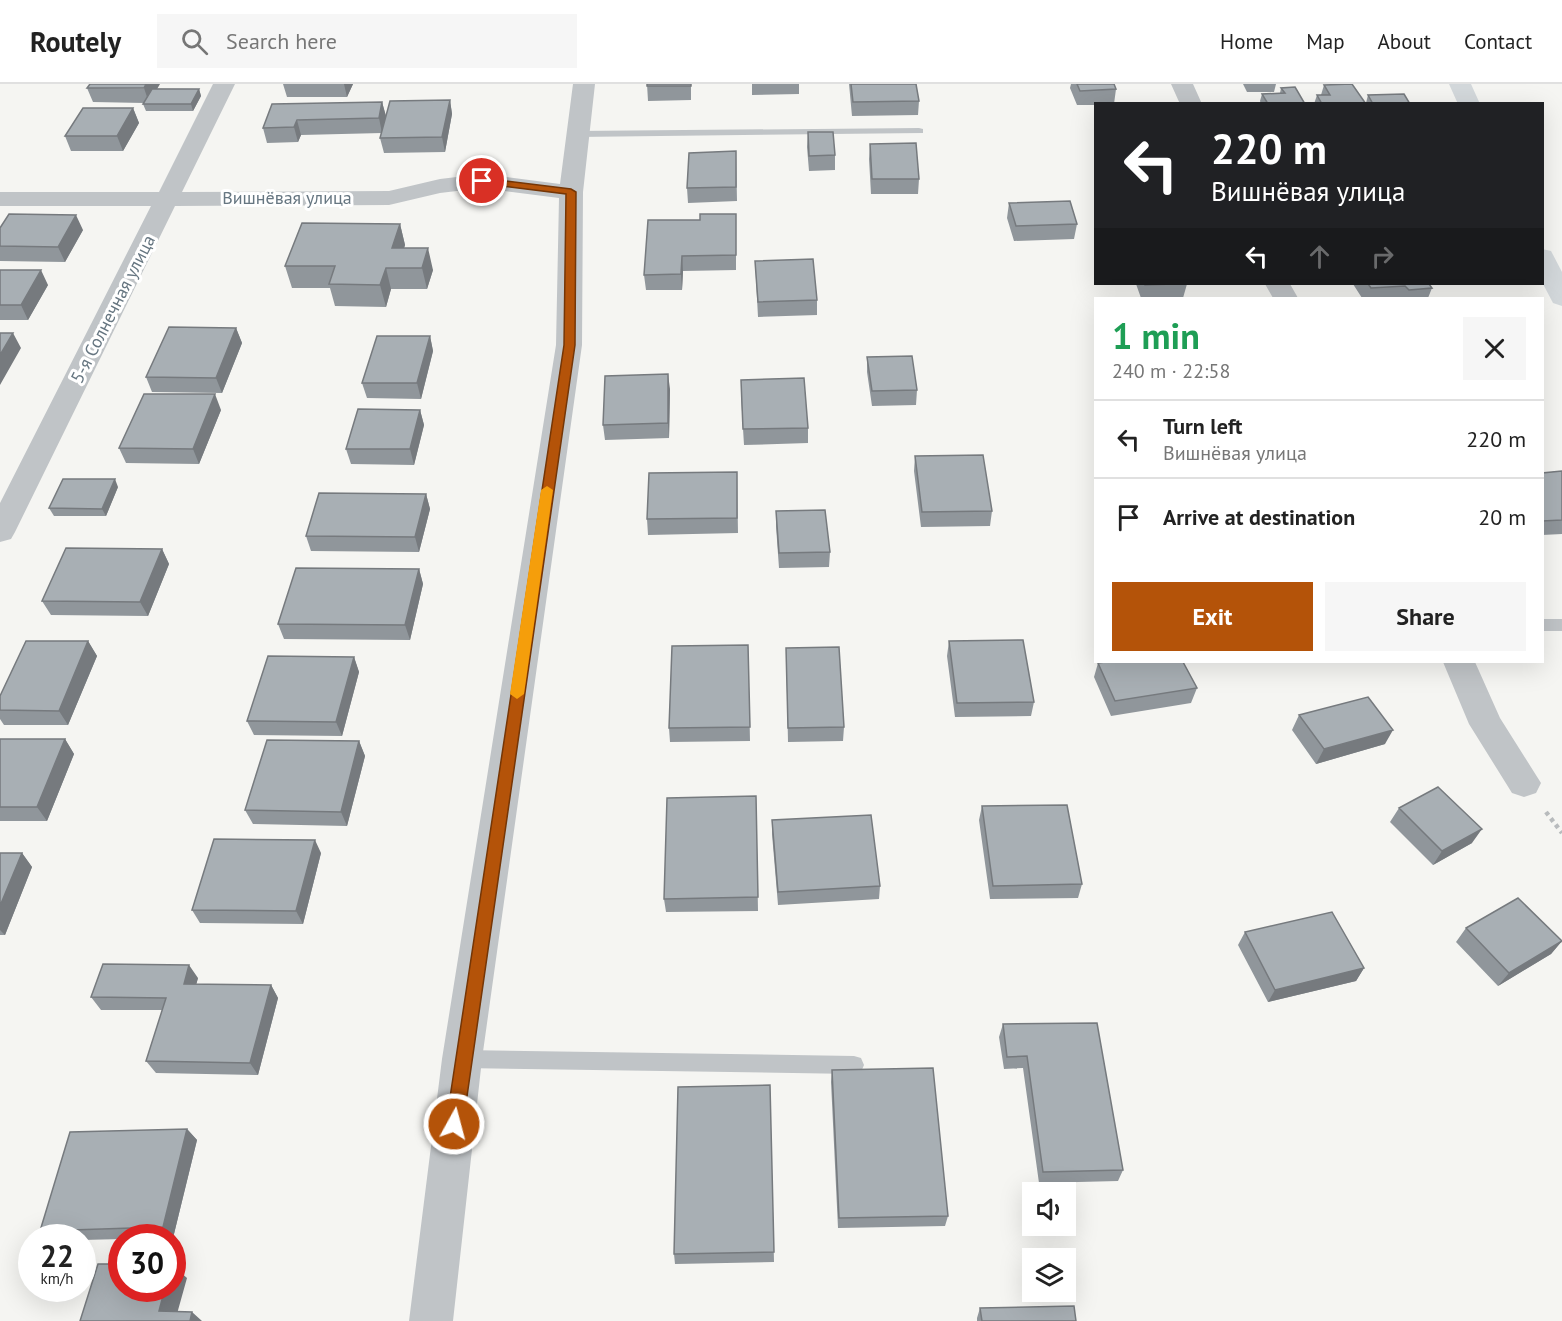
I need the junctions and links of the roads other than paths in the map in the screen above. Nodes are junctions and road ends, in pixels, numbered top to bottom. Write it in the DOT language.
graph roads {
  1 [pos="224,84"];
  2 [pos="585,84"];
  3 [pos="1182,84"];
  4 [pos="1460,84"];
  5 [pos="1190,102"];
  6 [pos="1468,102"];
  7 [pos="918,131"];
  8 [pos="577,134"];
  9 [pos="571,192"];
  10 [pos="169,198"];
  11 [pos="0,199"];
  12 [pos="1544,260"];
  13 [pos="1562,298"];
  14 [pos="0,532"];
  15 [pos="1544,625"];
  16 [pos="1562,625"];
  17 [pos="1459,663"];
  18 [pos="1524,783"];
  19 [pos="462,1059"];
  20 [pos="854,1065"];
  21 [pos="431,1321"];
  1 -- 10 [label="street, 5-я Солнечная улица"];
  2 -- 8 [label="street"];
  3 -- 5 [label="street"];
  4 -- 6 [label="main road"];
  7 -- 8 [label="lane"];
  8 -- 9 [label="street"];
  9 -- 10 [label="street, Вишнёвая улица"];
  9 -- 19 [label="street"];
  10 -- 11 [label="street, Вишнёвая улица"];
  10 -- 14 [label="street, 5-я Солнечная улица"];
  12 -- 13 [label="main road"];
  15 -- 16 [label="lane"];
  17 -- 18 [label="street"];
  19 -- 20 [label="lane"];
  19 -- 21 [label="street"];
}
